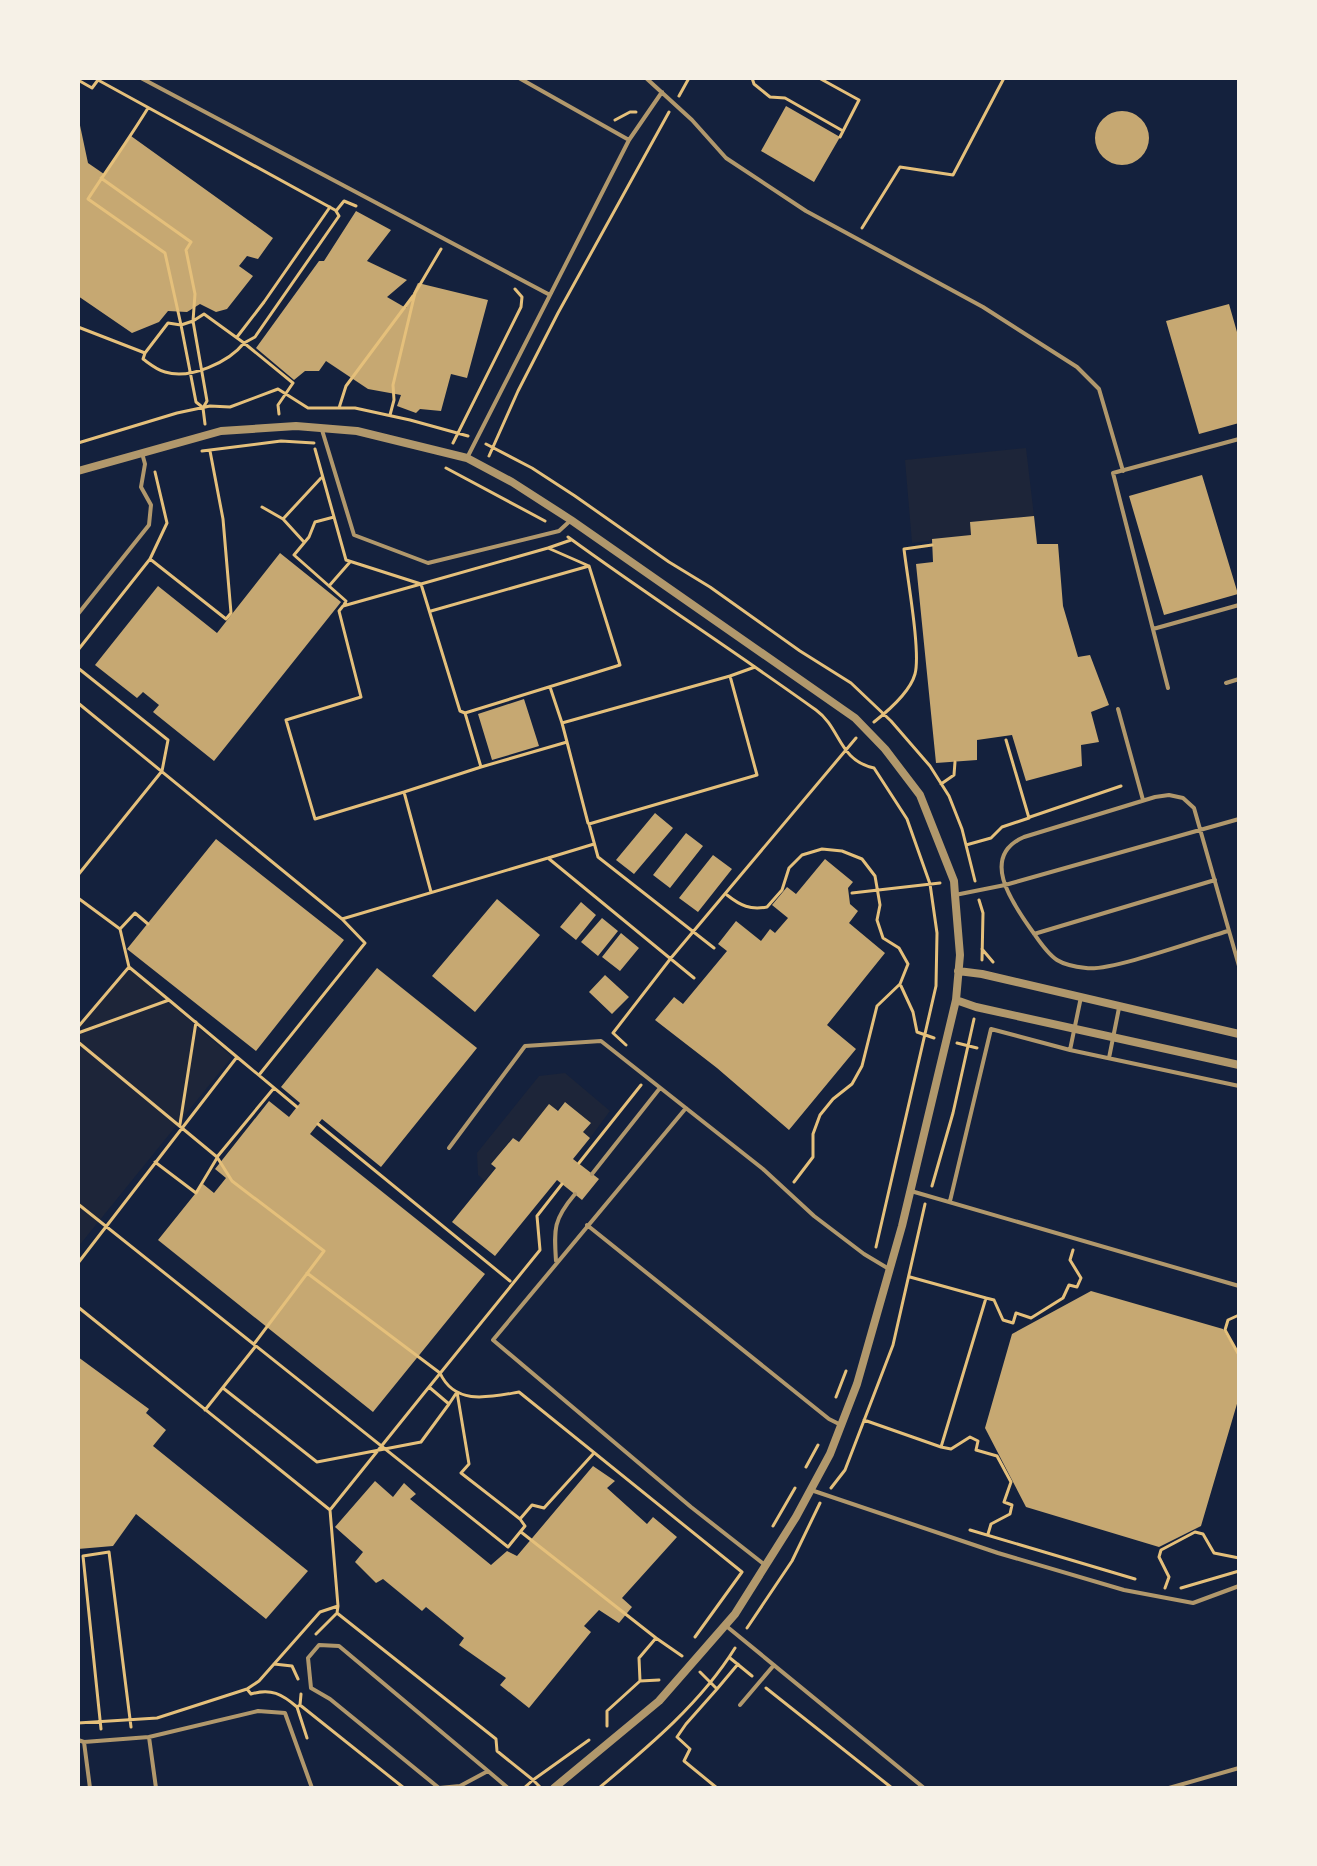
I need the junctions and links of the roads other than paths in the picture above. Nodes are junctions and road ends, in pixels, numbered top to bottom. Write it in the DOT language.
graph roads {
  1 [pos="141,78"];
  2 [pos="519,78"];
  3 [pos="646,78"];
  4 [pos="663,91"];
  5 [pos="629,140"];
  6 [pos="550,295"];
  7 [pos="322,428"];
  8 [pos="1239,439"];
  9 [pos="142,453"];
  10 [pos="467,458"];
  11 [pos="78,471"];
  12 [pos="1123,471"];
  13 [pos="571,520"];
  14 [pos="1239,605"];
  15 [pos="78,614"];
  16 [pos="1153,629"];
  17 [pos="1239,679"];
  18 [pos="1226,683"];
  19 [pos="1168,688"];
  20 [pos="1118,709"];
  21 [pos="1143,800"];
  22 [pos="1239,819"];
  23 [pos="1202,831"];
  24 [pos="1215,880"];
  25 [pos="1005,885"];
  26 [pos="955,895"];
  27 [pos="1228,931"];
  28 [pos="1034,934"];
  29 [pos="1239,966"];
  30 [pos="958,971"];
  31 [pos="1081,997"];
  32 [pos="956,1000"];
  33 [pos="1120,1006"];
  34 [pos="1074,1029"];
  35 [pos="1239,1034"];
  36 [pos="1113,1037"];
  37 [pos="1070,1050"];
  38 [pos="1109,1058"];
  39 [pos="1239,1065"];
  40 [pos="1239,1086"];
  41 [pos="660,1088"];
  42 [pos="686,1108"];
  43 [pos="449,1148"];
  44 [pos="592,1174"];
  45 [pos="911,1191"];
  46 [pos="575,1194"];
  47 [pos="950,1201"];
  48 [pos="587,1225"];
  49 [pos="556,1261"];
  50 [pos="889,1269"];
  51 [pos="1239,1286"];
  52 [pos="842,1425"];
  53 [pos="811,1490"];
  54 [pos="765,1565"];
  55 [pos="1239,1586"];
  56 [pos="725,1625"];
  57 [pos="774,1665"];
  58 [pos="740,1705"];
  59 [pos="149,1737"];
  60 [pos="81,1741"];
  61 [pos="1239,1768"];
  62 [pos="488,1771"];
  63 [pos="912,1778"];
  64 [pos="90,1788"];
  65 [pos="156,1788"];
  66 [pos="312,1788"];
  67 [pos="508,1788"];
  68 [pos="554,1788"];
  69 [pos="908,1788"];
  70 [pos="924,1788"];
  71 [pos="1169,1788"];
  1 -- 6 [label="lane"];
  2 -- 5 [label="lane"];
  3 -- 4 [label="lane"];
  4 -- 5 [label="lane"];
  4 -- 12 [label="lane"];
  5 -- 6 [label="lane"];
  6 -- 10 [label="lane"];
  7 -- 9 [label="street"];
  7 -- 10 [label="street"];
  7 -- 13 [label="lane"];
  8 -- 12 [label="lane"];
  9 -- 11 [label="street"];
  9 -- 15 [label="lane"];
  10 -- 13 [label="street"];
  12 -- 16 [label="lane"];
  13 -- 26 [label="street"];
  14 -- 16 [label="lane"];
  16 -- 19 [label="lane"];
  17 -- 18 [label="lane"];
  20 -- 21 [label="lane"];
  21 -- 23 [label="lane"];
  21 -- 25 [label="lane"];
  22 -- 23 [label="lane"];
  23 -- 24 [label="lane"];
  23 -- 25 [label="lane"];
  24 -- 27 [label="lane"];
  24 -- 28 [label="lane"];
  25 -- 26 [label="lane"];
  25 -- 28 [label="lane"];
  26 -- 30 [label="street"];
  27 -- 28 [label="lane"];
  27 -- 29 [label="lane"];
  30 -- 31 [label="street"];
  30 -- 32 [label="street"];
  31 -- 33 [label="street"];
  31 -- 34 [label="lane"];
  32 -- 34 [label="street"];
  32 -- 45 [label="street"];
  33 -- 35 [label="street"];
  33 -- 36 [label="lane"];
  34 -- 36 [label="street"];
  34 -- 37 [label="lane"];
  36 -- 38 [label="lane"];
  36 -- 39 [label="street"];
  37 -- 38 [label="lane"];
  37 -- 47 [label="lane"];
  38 -- 40 [label="lane"];
  41 -- 42 [label="lane"];
  41 -- 43 [label="lane"];
  41 -- 44 [label="lane"];
  42 -- 48 [label="lane"];
  42 -- 50 [label="lane"];
  45 -- 47 [label="lane"];
  45 -- 50 [label="street"];
  46 -- 49 [label="lane"];
  47 -- 51 [label="lane"];
  48 -- 49 [label="lane"];
  48 -- 52 [label="lane"];
  49 -- 54 [label="lane"];
  50 -- 52 [label="street"];
  52 -- 53 [label="street"];
  53 -- 54 [label="street"];
  53 -- 55 [label="lane"];
  54 -- 56 [label="street"];
  56 -- 57 [label="lane"];
  56 -- 68 [label="street"];
  57 -- 58 [label="lane"];
  57 -- 63 [label="lane"];
  59 -- 60 [label="lane"];
  59 -- 65 [label="lane"];
  59 -- 66 [label="lane"];
  60 -- 64 [label="lane"];
  61 -- 71 [label="lane"];
  62 -- 62 [label="lane"];
  62 -- 67 [label="lane"];
  63 -- 69 [label="lane"];
  63 -- 70 [label="lane"];
}
